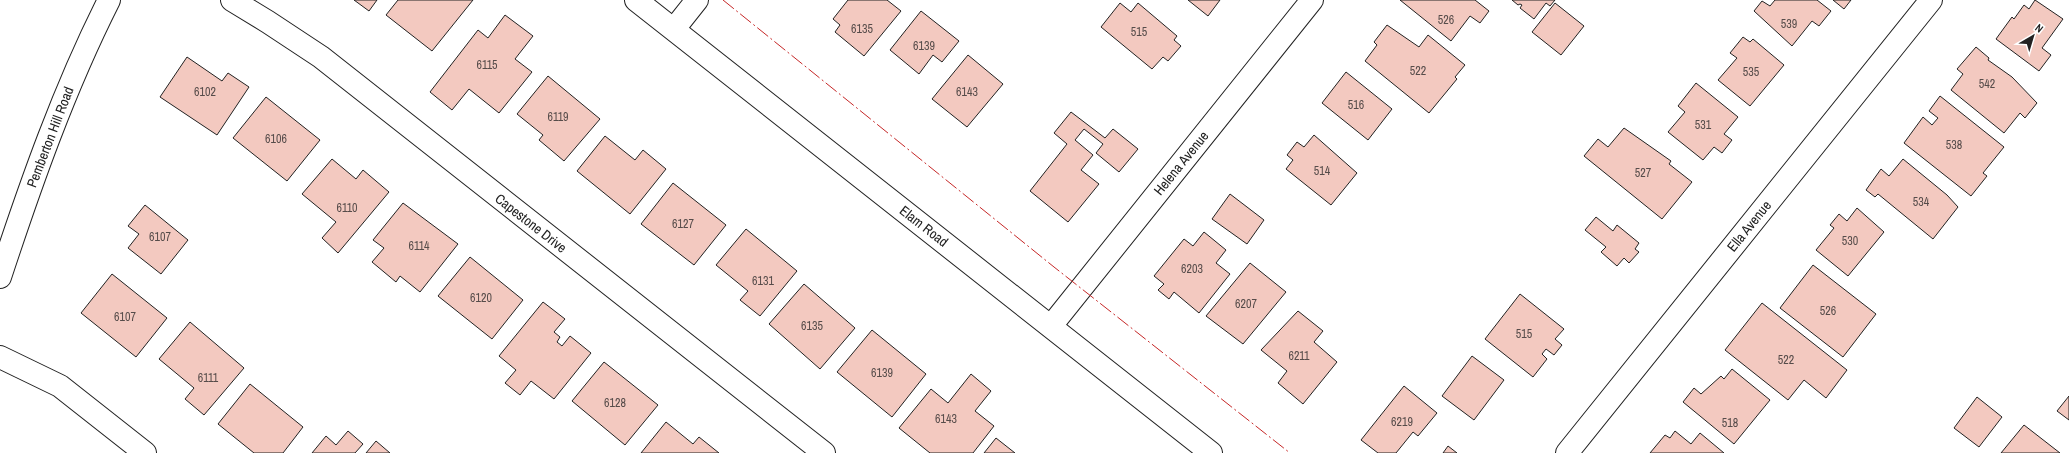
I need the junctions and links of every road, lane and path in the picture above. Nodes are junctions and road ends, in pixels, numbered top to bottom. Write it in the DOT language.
graph roads {
  1 [pos="109,0"];
  2 [pos="232,0"];
  3 [pos="636,0"];
  4 [pos="697,0"];
  5 [pos="1312,0"];
  6 [pos="1931,0"];
  7 [pos="674,29"];
  8 [pos="0,278"];
  9 [pos="1051,326"];
  10 [pos="0,356"];
  11 [pos="145,453"];
  12 [pos="824,453"];
  13 [pos="1211,453"];
  14 [pos="1567,453"];
  1 -- 8 [label="street, Pemberton Hill Road"];
  2 -- 12 [label="street, Capestone Drive"];
  3 -- 7 [label="street, Elam Road"];
  4 -- 7 [label="street"];
  5 -- 9 [label="street, Helena Avenue"];
  6 -- 14 [label="street, Ella Avenue"];
  7 -- 9 [label="street, Elam Road"];
  9 -- 13 [label="street, Elam Road"];
  10 -- 11 [label="street"];
}
